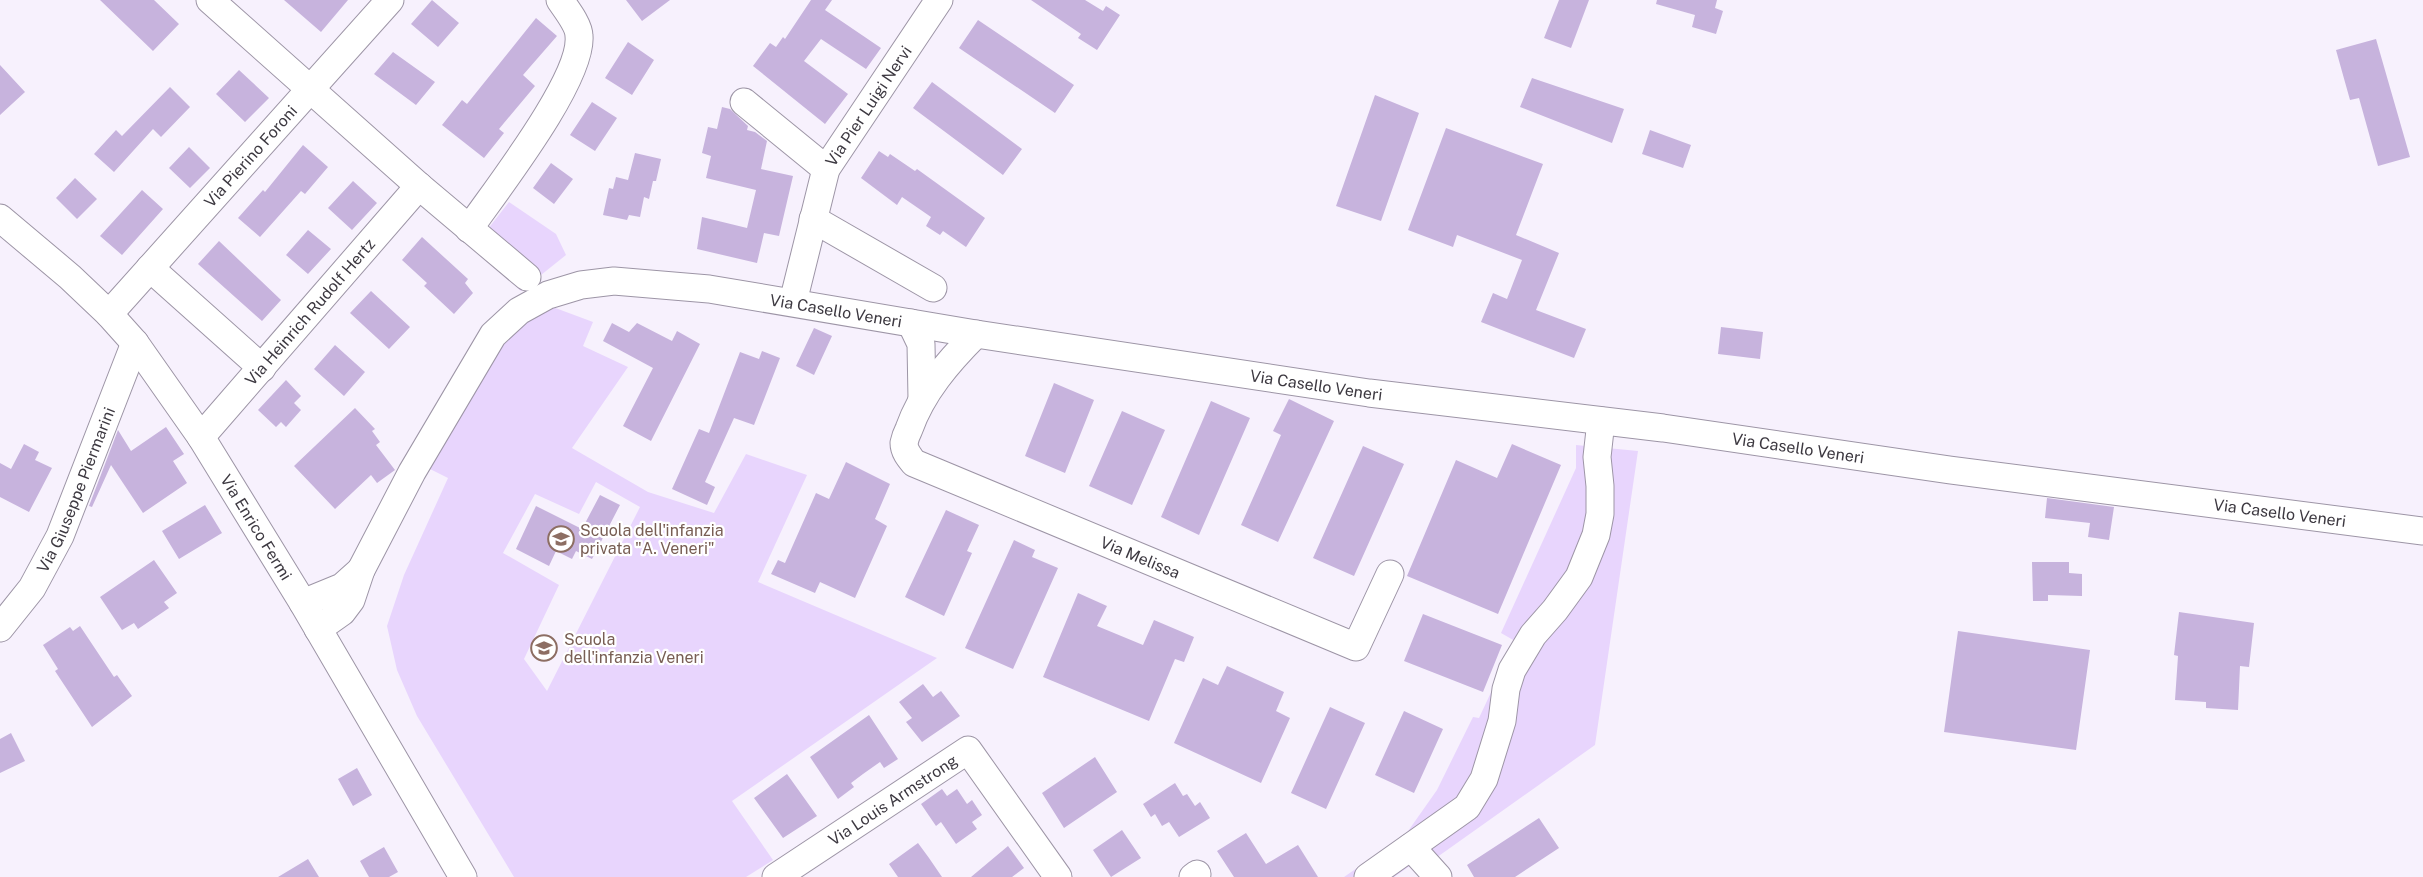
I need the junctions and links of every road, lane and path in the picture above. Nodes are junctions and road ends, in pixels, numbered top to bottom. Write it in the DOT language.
graph roads {
  1 [pos="390,0"];
  2 [pos="560,0"];
  3 [pos="939,0"];
  4 [pos="218,3"];
  5 [pos="311,88"];
  6 [pos="744,102"];
  7 [pos="826,169"];
  8 [pos="419,186"];
  9 [pos="0,218"];
  10 [pos="813,219"];
  11 [pos="469,229"];
  12 [pos="150,268"];
  13 [pos="526,278"];
  14 [pos="933,288"];
  15 [pos="793,302"];
  16 [pos="109,314"];
  17 [pos="911,323"];
  18 [pos="976,334"];
  19 [pos="135,343"];
  20 [pos="262,368"];
  21 [pos="922,399"];
  22 [pos="1601,421"];
  23 [pos="201,437"];
  24 [pos="2423,531"];
  25 [pos="361,570"];
  26 [pos="1390,573"];
  27 [pos="303,603"];
  28 [pos="0,628"];
  29 [pos="318,629"];
  30 [pos="1410,847"];
  31 [pos="463,877"];
  32 [pos="776,877"];
  33 [pos="1058,877"];
  34 [pos="1368,877"];
  35 [pos="1438,877"];
  1 -- 5 [label="street, Via Pierino Foroni"];
  2 -- 11 [label="street"];
  3 -- 7 [label="street, Via Pier Luigi Nervi"];
  4 -- 5 [label="street"];
  5 -- 8 [label="street"];
  5 -- 12 [label="street, Via Pierino Foroni"];
  6 -- 7 [label="street"];
  7 -- 10 [label="street, Via Pier Luigi Nervi"];
  8 -- 11 [label="street"];
  8 -- 20 [label="street, Via Heinrich Rudolf Hertz"];
  9 -- 16 [label="street, Via Enrico Fermi"];
  10 -- 14 [label="street"];
  10 -- 15 [label="street, Via Pier Luigi Nervi"];
  11 -- 13 [label="street"];
  12 -- 16 [label="street, Via Pierino Foroni"];
  12 -- 20 [label="street"];
  15 -- 17 [label="street, Via Casello Veneri"];
  15 -- 25 [label="street, Via Casello Veneri"];
  16 -- 19 [label="street, Via Enrico Fermi"];
  17 -- 18 [label="street, Via Casello Veneri"];
  17 -- 21 [label="street, Via Melissa"];
  18 -- 21 [label="street, Via Melissa"];
  18 -- 22 [label="street, Via Casello Veneri"];
  19 -- 23 [label="street, Via Enrico Fermi"];
  19 -- 28 [label="street, Via Giuseppe Piermarini"];
  20 -- 23 [label="street, Via Heinrich Rudolf Hertz"];
  21 -- 26 [label="street, Via Melissa"];
  22 -- 24 [label="street, Via Casello Veneri"];
  22 -- 30 [label="street"];
  23 -- 27 [label="street, Via Enrico Fermi"];
  25 -- 27 [label="street, Via Casello Veneri"];
  25 -- 29 [label="street, Via Casello Veneri"];
  27 -- 29 [label="street, Via Enrico Fermi"];
  29 -- 31 [label="street, Via Enrico Fermi"];
  30 -- 34 [label="street"];
  30 -- 35 [label="street"];
  32 -- 33 [label="street, Via Louis Armstrong"];
}
